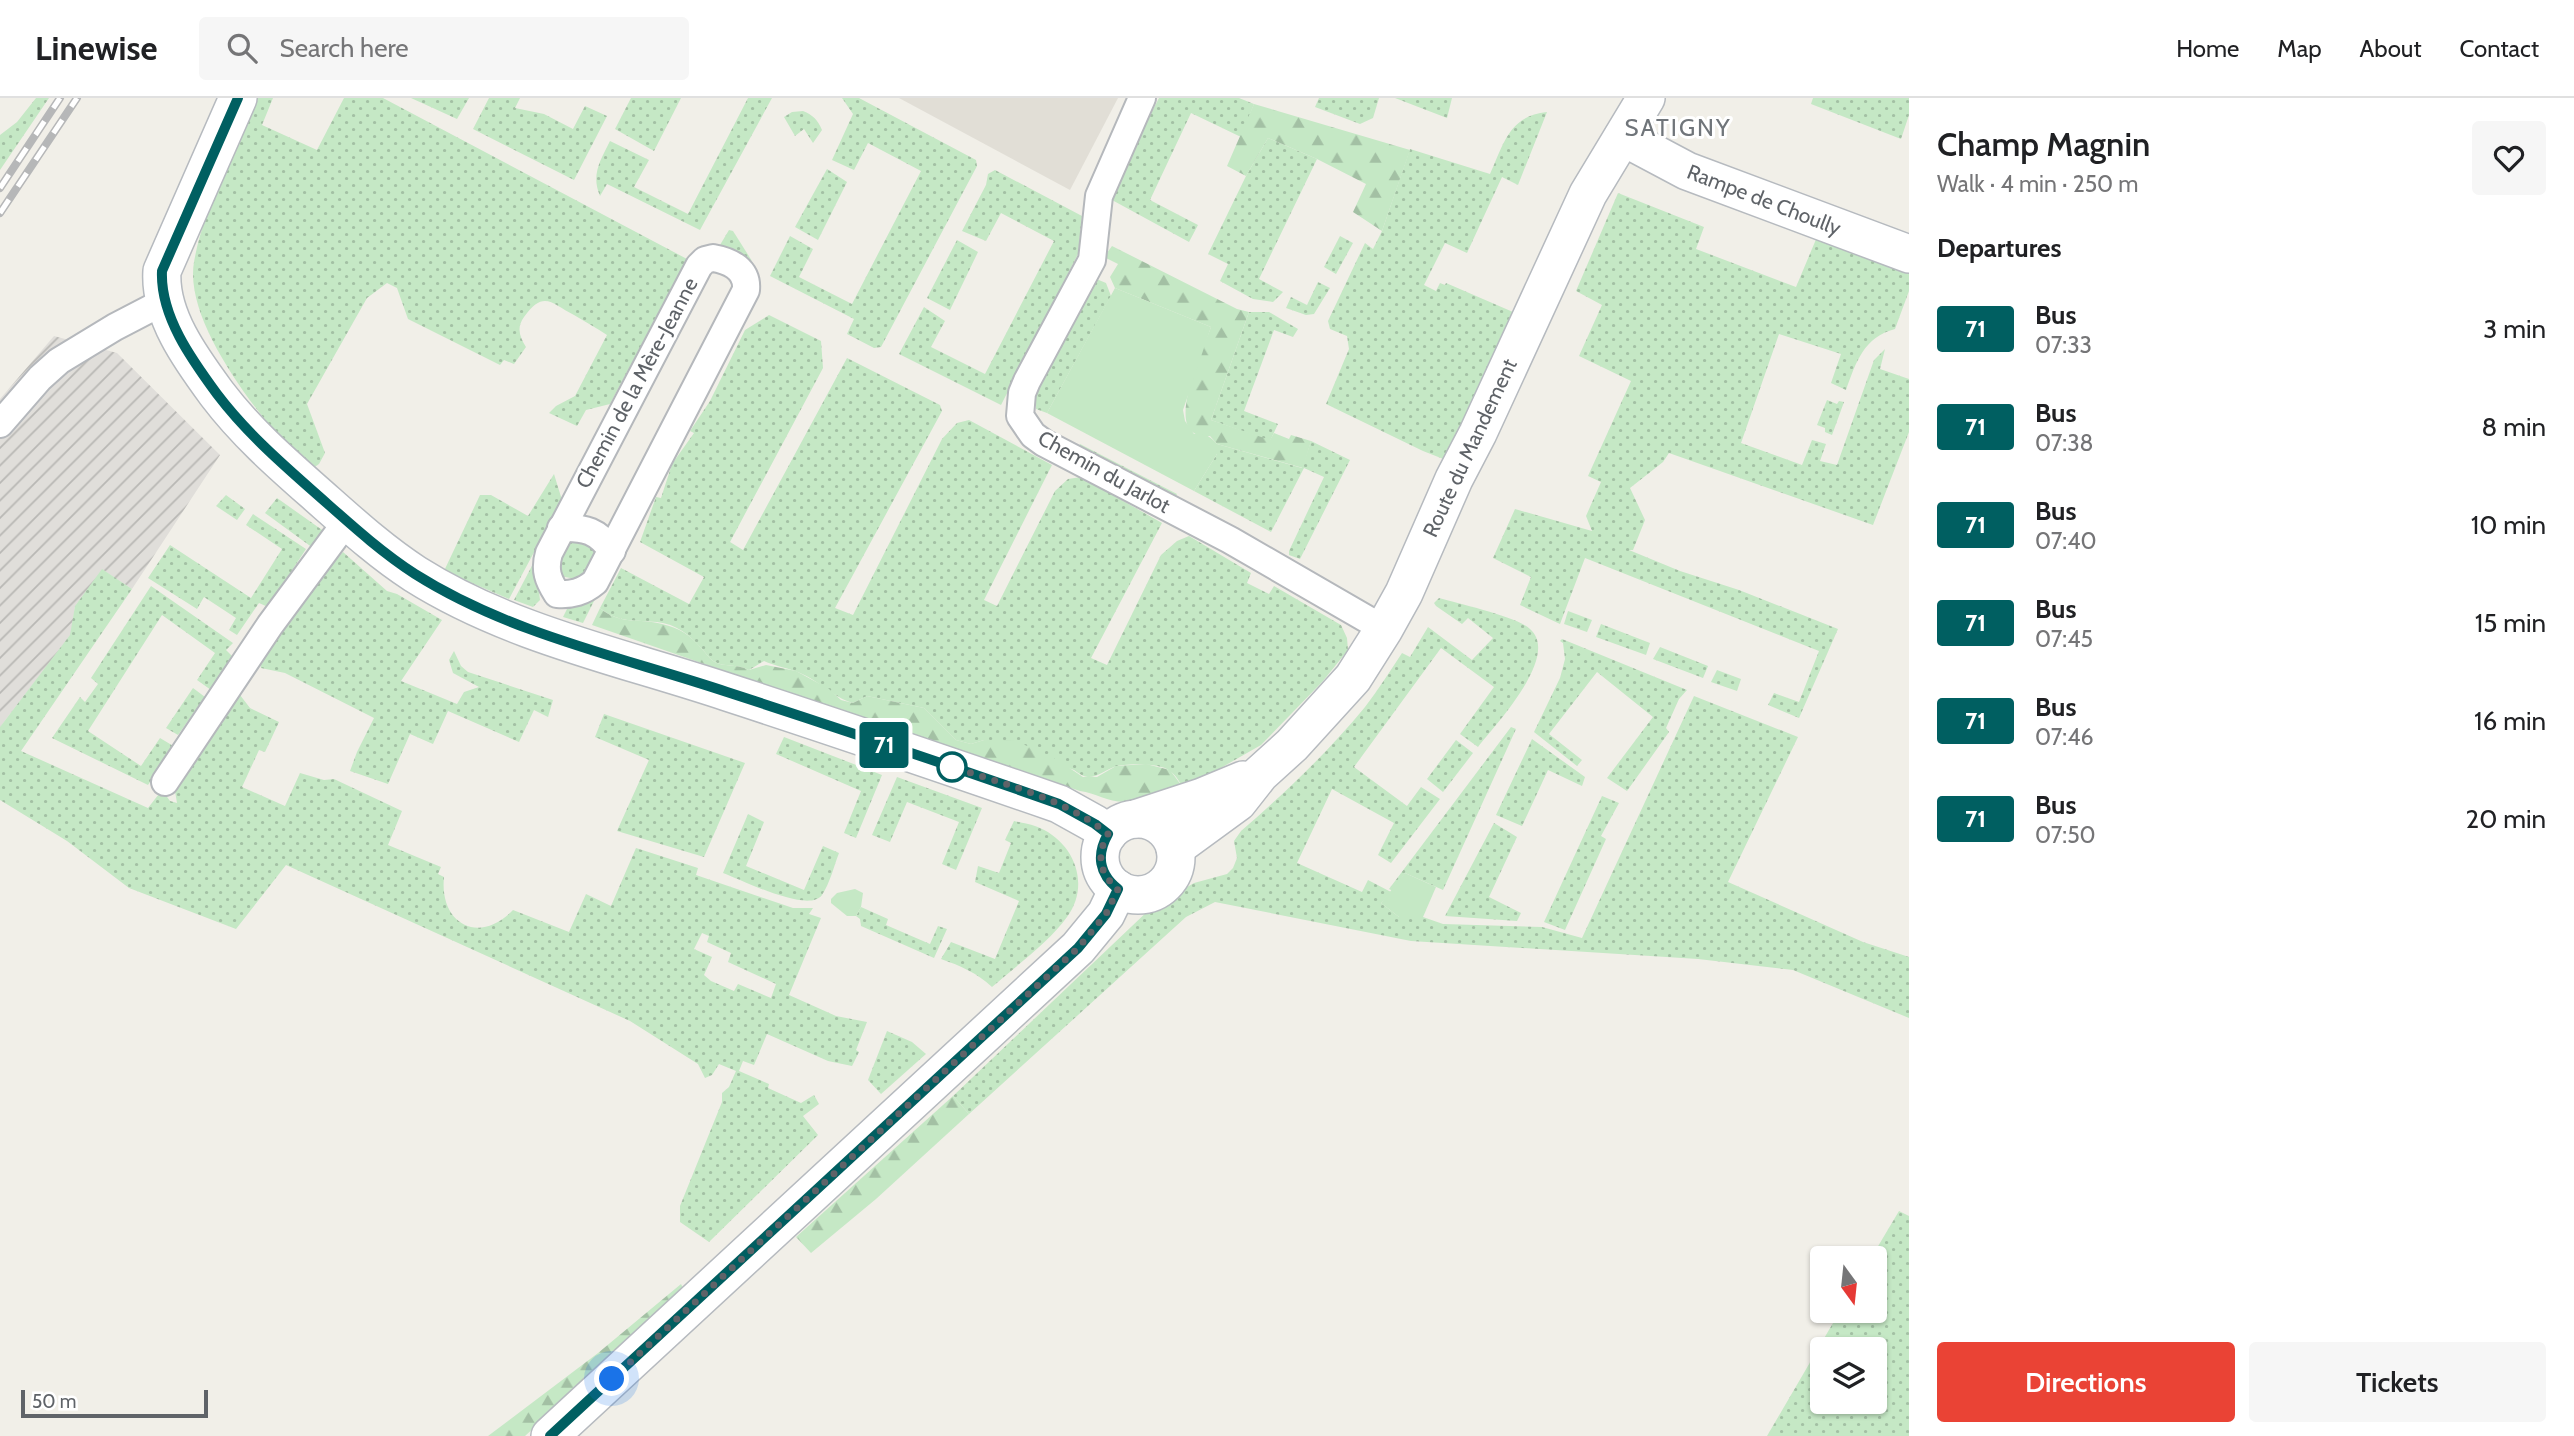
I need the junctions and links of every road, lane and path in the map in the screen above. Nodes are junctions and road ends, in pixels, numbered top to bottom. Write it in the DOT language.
graph roads {
  1 [pos="238,98"];
  2 [pos="1142,98"];
  3 [pos="1646,98"];
  4 [pos="1623,137"];
  5 [pos="1909,254"];
  6 [pos="165,302"];
  7 [pos="0,424"];
  8 [pos="347,521"];
  9 [pos="561,528"];
  10 [pos="612,551"];
  11 [pos="557,594"];
  12 [pos="1384,629"];
  13 [pos="539,633"];
  14 [pos="1260,774"];
  15 [pos="165,782"];
  16 [pos="1121,826"];
  17 [pos="1175,848"];
  18 [pos="1118,889"];
  19 [pos="550,1436"];
  1 -- 6 [label="street"];
  2 -- 12 [label="street, Chemin du Jarlot"];
  3 -- 4 [label="street, Route du Mandement"];
  4 -- 5 [label="street, Rampe de Choully"];
  4 -- 12 [label="street, Route du Mandement"];
  6 -- 7 [label="street"];
  6 -- 8 [label="street"];
  8 -- 13 [label="street"];
  8 -- 15 [label="street"];
  9 -- 10 [label="street"];
  9 -- 10 [label="street, Chemin de la Mère-Jeanne"];
  9 -- 11 [label="street, Chemin de la Mère-Jeanne"];
  10 -- 11 [label="street, Chemin de la Mère-Jeanne"];
  11 -- 13 [label="street"];
  12 -- 14 [label="street, Route du Mandement"];
  13 -- 16 [label="street"];
  14 -- 16 [label="street, Route du Mandement"];
  14 -- 17 [label="street, Route du Mandement"];
  16 -- 17 [label="street"];
  16 -- 18 [label="street"];
  17 -- 18 [label="street"];
  18 -- 19 [label="street"];
}
